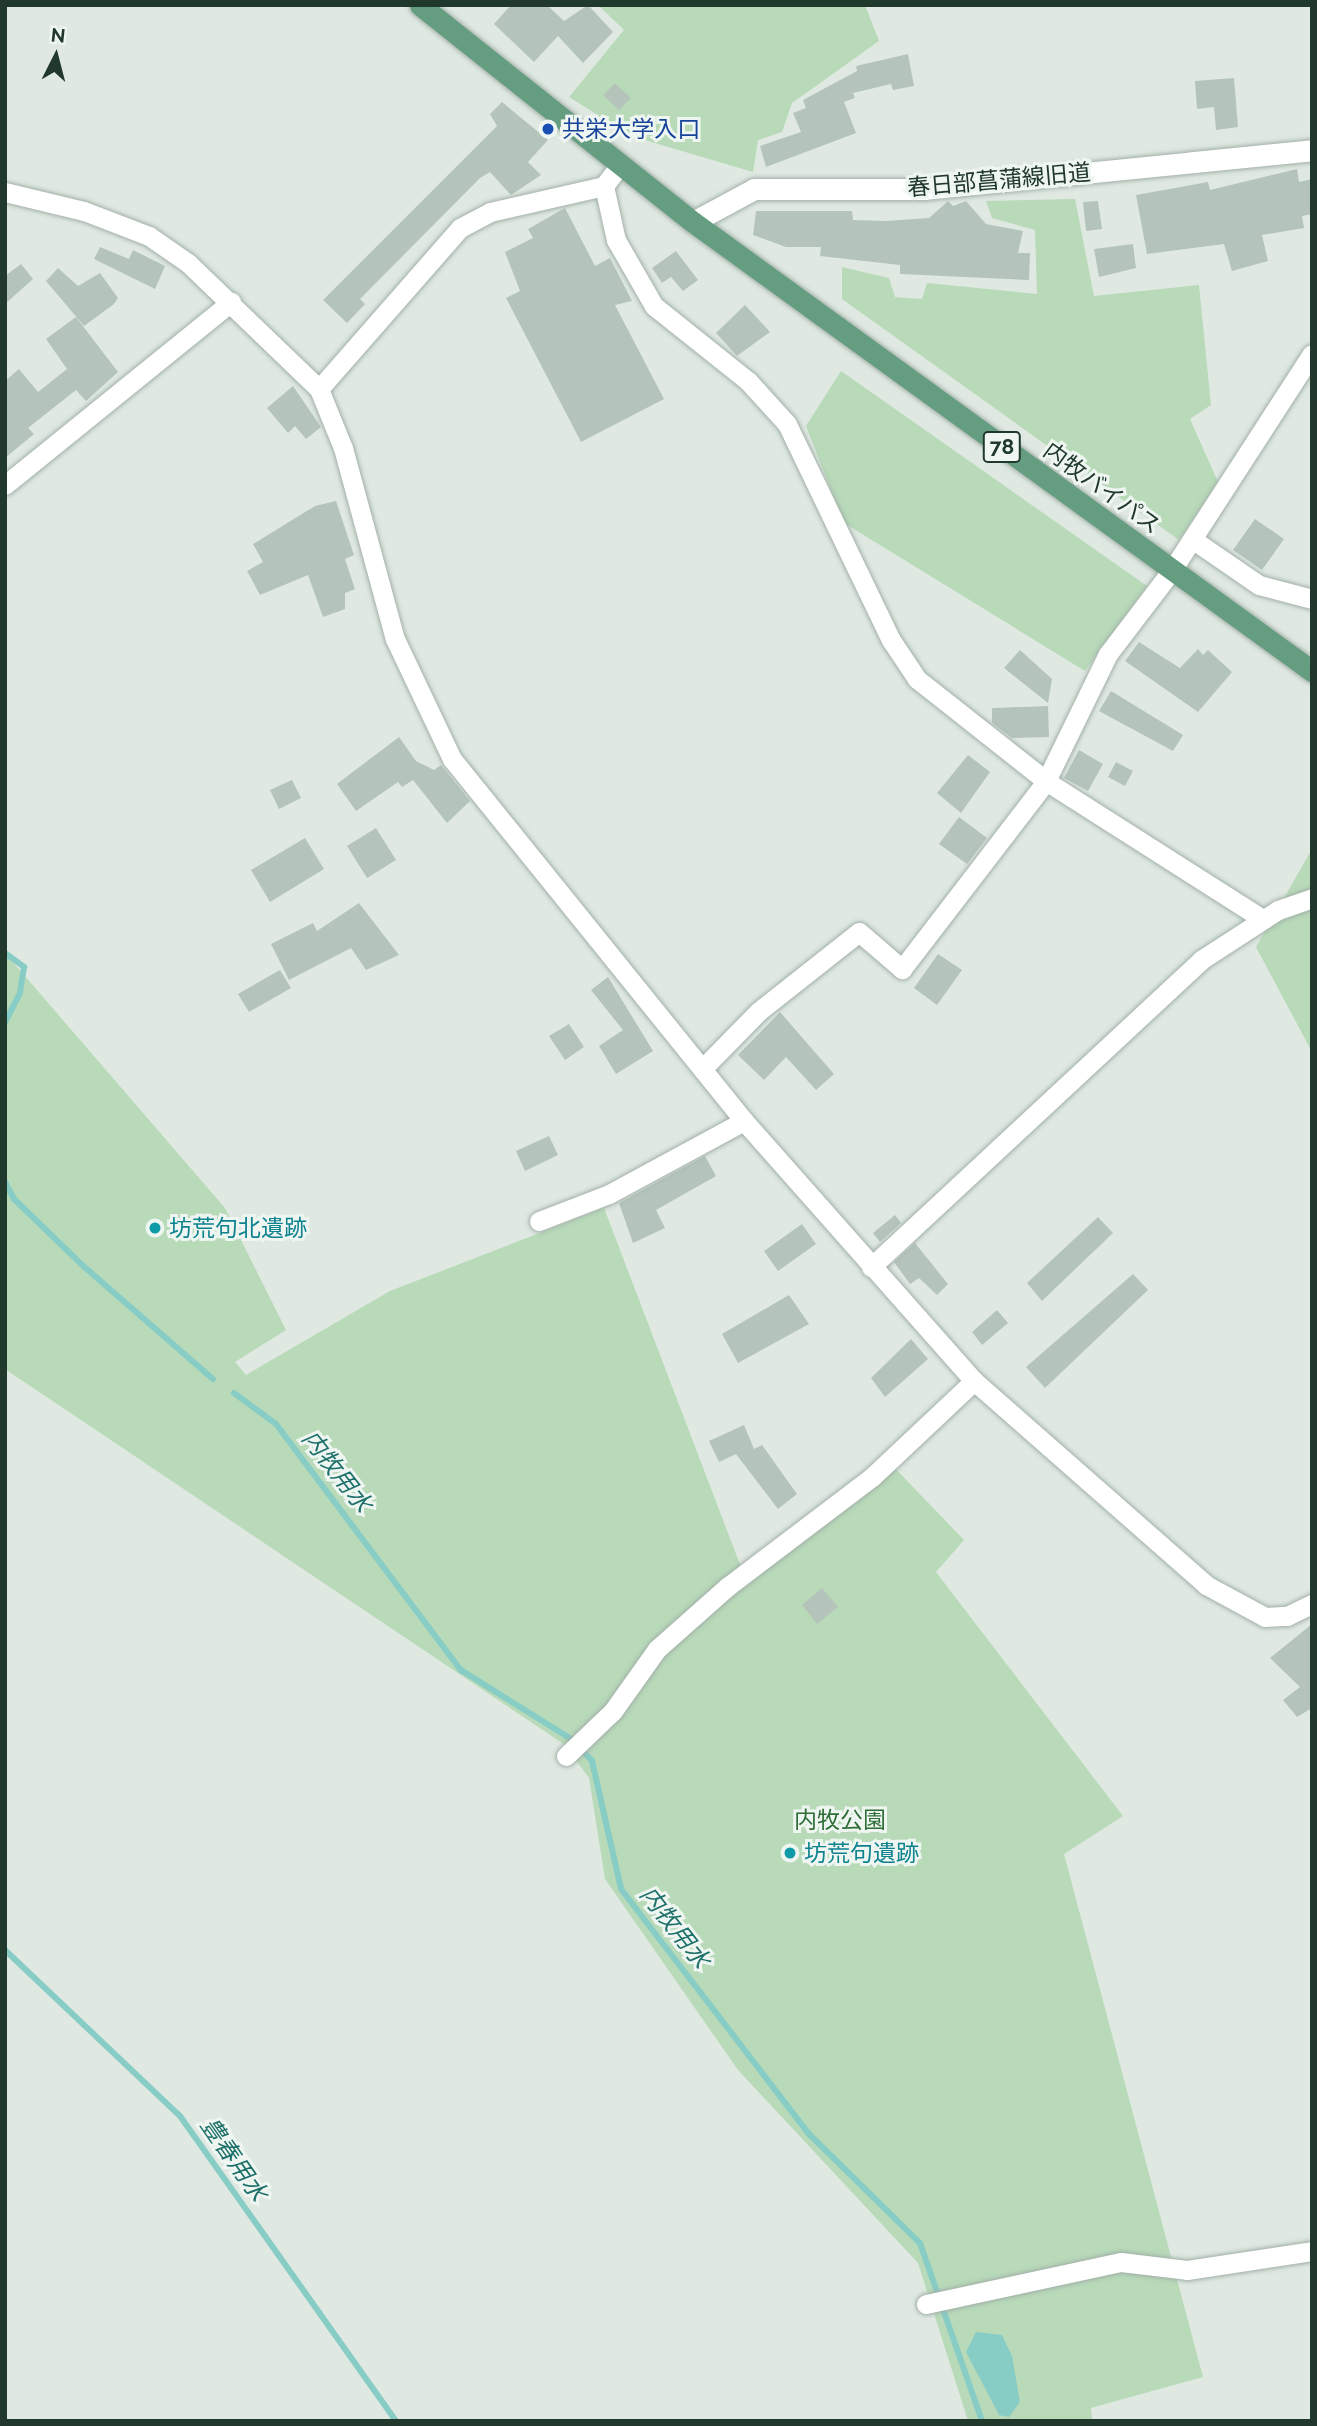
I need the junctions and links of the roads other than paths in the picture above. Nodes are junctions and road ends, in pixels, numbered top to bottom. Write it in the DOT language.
graph roads {
  1 [pos="428,8"];
  2 [pos="1312,150"];
  3 [pos="620,165"];
  4 [pos="604,186"];
  5 [pos="5,192"];
  6 [pos="693,222"];
  7 [pos="231,302"];
  8 [pos="1312,354"];
  9 [pos="319,389"];
  10 [pos="5,485"];
  11 [pos="1192,539"];
  12 [pos="1172,570"];
  13 [pos="1312,599"];
  14 [pos="1312,671"];
  15 [pos="1046,781"];
  16 [pos="1312,898"];
  17 [pos="1263,919"];
  18 [pos="702,1069"];
  19 [pos="744,1121"];
  20 [pos="539,1222"];
  21 [pos="871,1267"];
  22 [pos="974,1381"];
  23 [pos="1312,1604"];
  24 [pos="574,1748"];
  25 [pos="1312,2251"];
  26 [pos="928,2303"];
  1 -- 3 [label="main road, 78"];
  2 -- 6 [label="street, 春日部菖蒲線旧道"];
  3 -- 4 [label="street"];
  3 -- 6 [label="main road, 78"];
  4 -- 9 [label="street"];
  4 -- 15 [label="street"];
  5 -- 7 [label="street"];
  6 -- 12 [label="main road, 内牧バイパス / 78"];
  7 -- 9 [label="street"];
  7 -- 10 [label="street"];
  8 -- 11 [label="street"];
  9 -- 18 [label="street"];
  11 -- 12 [label="street"];
  11 -- 13 [label="street"];
  12 -- 14 [label="main road, 内牧バイパス / 78"];
  12 -- 15 [label="street"];
  15 -- 17 [label="street"];
  15 -- 18 [label="street"];
  16 -- 17 [label="street"];
  17 -- 21 [label="street"];
  18 -- 19 [label="street"];
  19 -- 20 [label="street"];
  19 -- 21 [label="street"];
  21 -- 22 [label="street"];
  22 -- 23 [label="street"];
  22 -- 24 [label="street"];
  25 -- 26 [label="street"];
}
